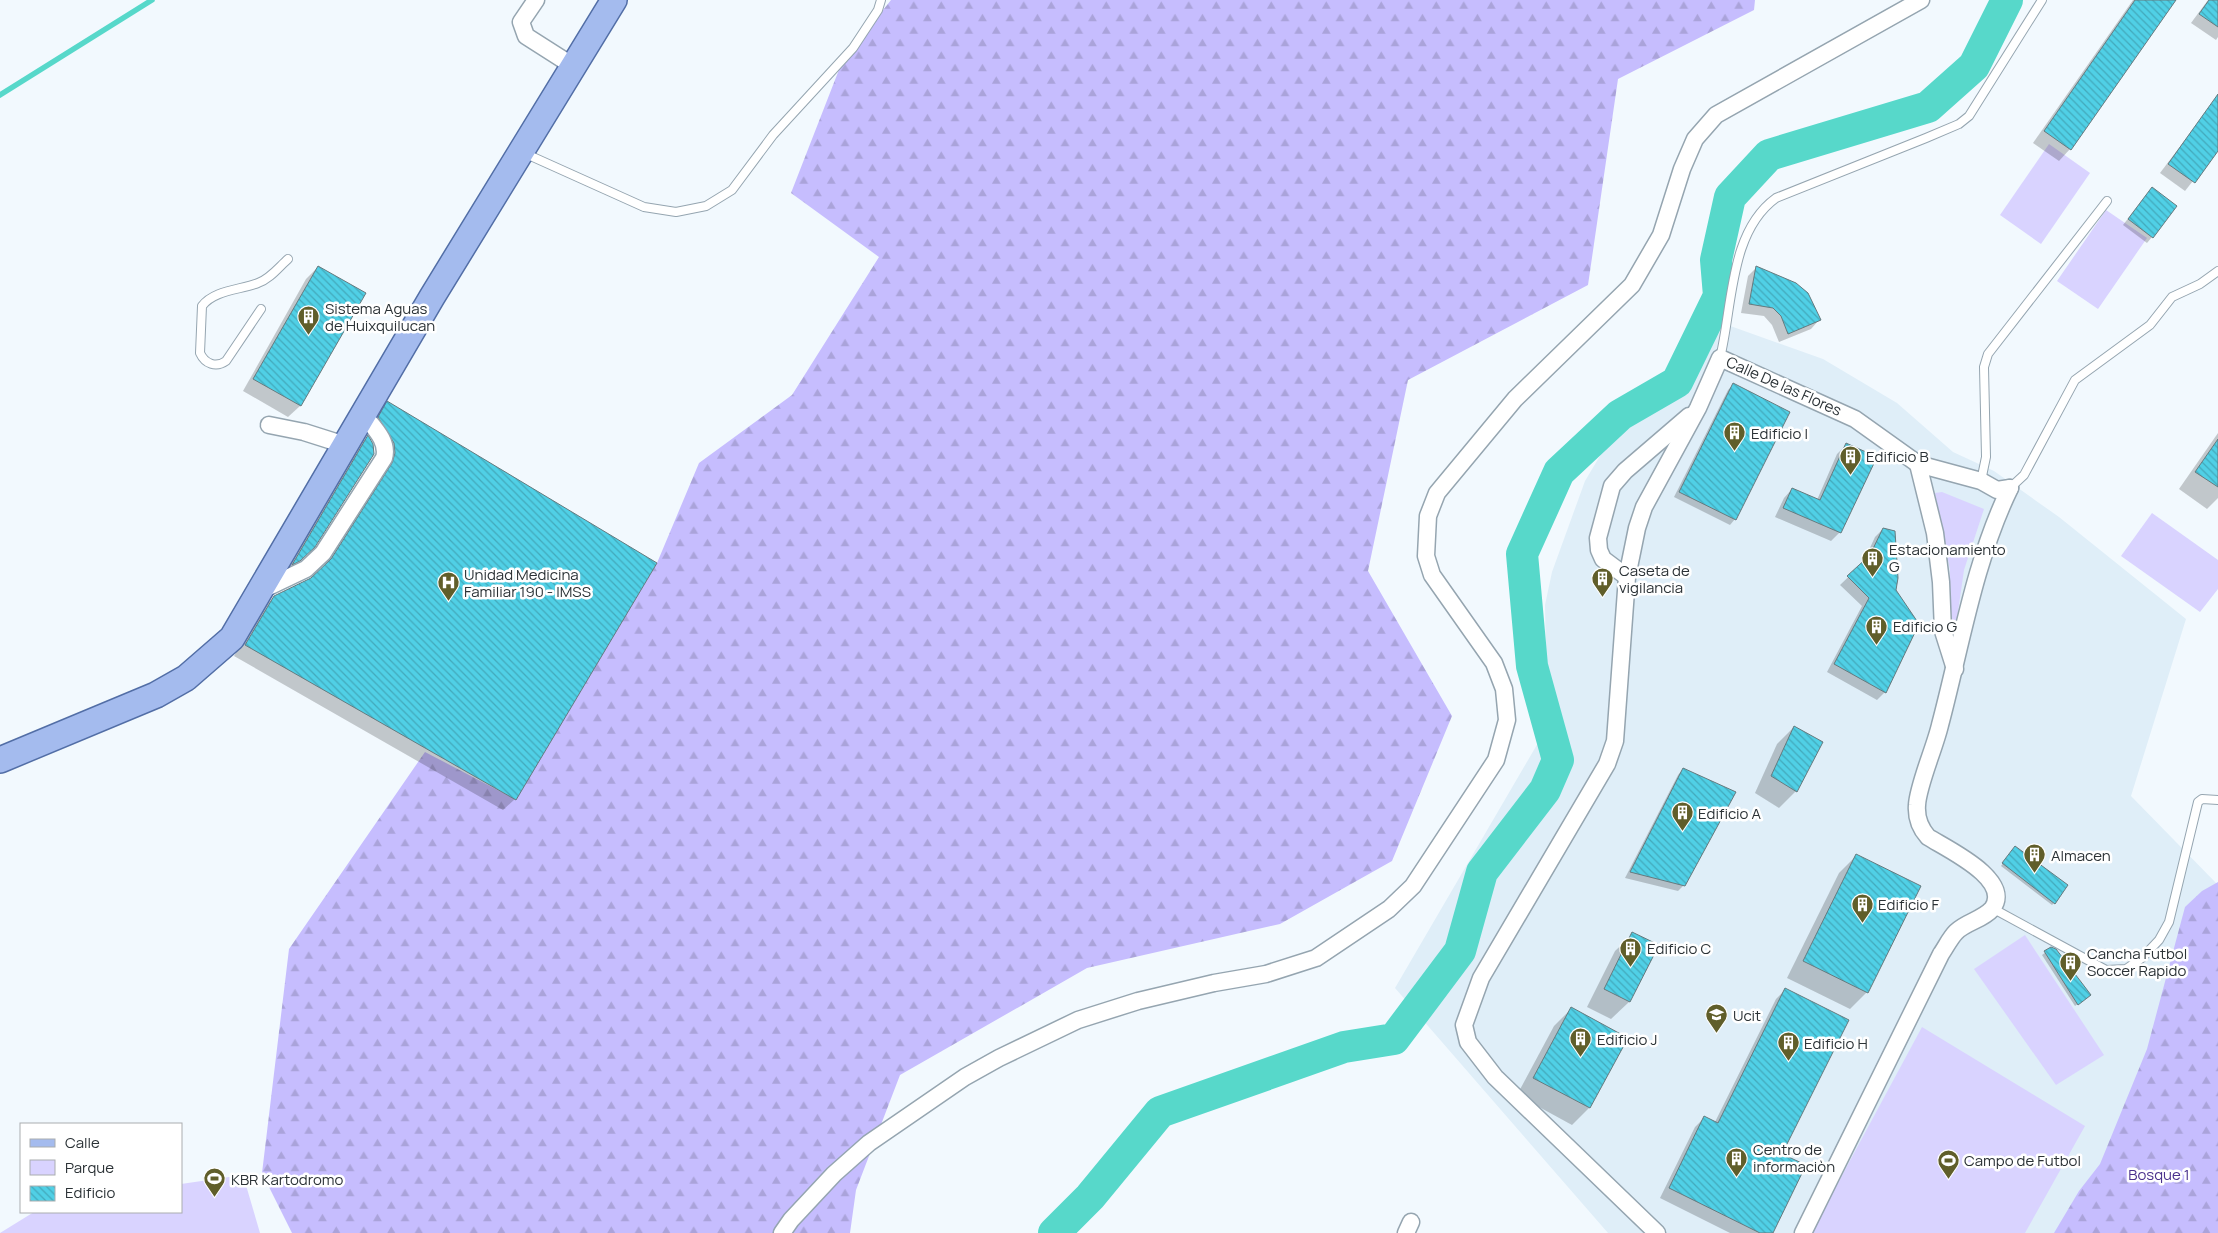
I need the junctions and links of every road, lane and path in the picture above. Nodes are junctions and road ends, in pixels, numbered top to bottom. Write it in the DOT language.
graph roads {
  1 [pos="536,0"];
  2 [pos="614,0"];
  3 [pos="882,0"];
  4 [pos="1921,0"];
  5 [pos="2042,0"];
  6 [pos="573,66"];
  7 [pos="521,152"];
  8 [pos="2107,201"];
  9 [pos="288,259"];
  10 [pos="2218,271"];
  11 [pos="261,309"];
  12 [pos="1720,358"];
  13 [pos="1698,408"];
  14 [pos="364,414"];
  15 [pos="269,425"];
  16 [pos="345,445"];
  17 [pos="1918,464"];
  18 [pos="1981,481"];
  19 [pos="2010,488"];
  20 [pos="1627,577"];
  21 [pos="262,590"];
  22 [pos="1955,669"];
  23 [pos="0,760"];
  24 [pos="2218,800"];
  25 [pos="1992,908"];
  26 [pos="782,1233"];
  27 [pos="1657,1233"];
  28 [pos="1803,1233"];
  1 -- 6 [label="street"];
  2 -- 6 [label="main road"];
  3 -- 7 [label="lane"];
  4 -- 26 [label="street"];
  5 -- 12 [label="lane, Calle De las Flores"];
  6 -- 7 [label="main road"];
  7 -- 14 [label="main road"];
  8 -- 18 [label="lane"];
  9 -- 11 [label="lane"];
  10 -- 19 [label="lane"];
  12 -- 13 [label="street"];
  12 -- 17 [label="street, Calle De las Flores"];
  13 -- 20 [label="street"];
  13 -- 20 [label="street"];
  14 -- 16 [label="main road"];
  14 -- 21 [label="street"];
  15 -- 16 [label="street"];
  16 -- 21 [label="main road"];
  17 -- 18 [label="street, Calle De las Flores"];
  17 -- 22 [label="street"];
  18 -- 19 [label="street, Calle De las Flores"];
  19 -- 22 [label="street"];
  20 -- 27 [label="street"];
  21 -- 23 [label="main road"];
  22 -- 25 [label="street"];
  24 -- 25 [label="lane"];
  25 -- 28 [label="street"];
}
